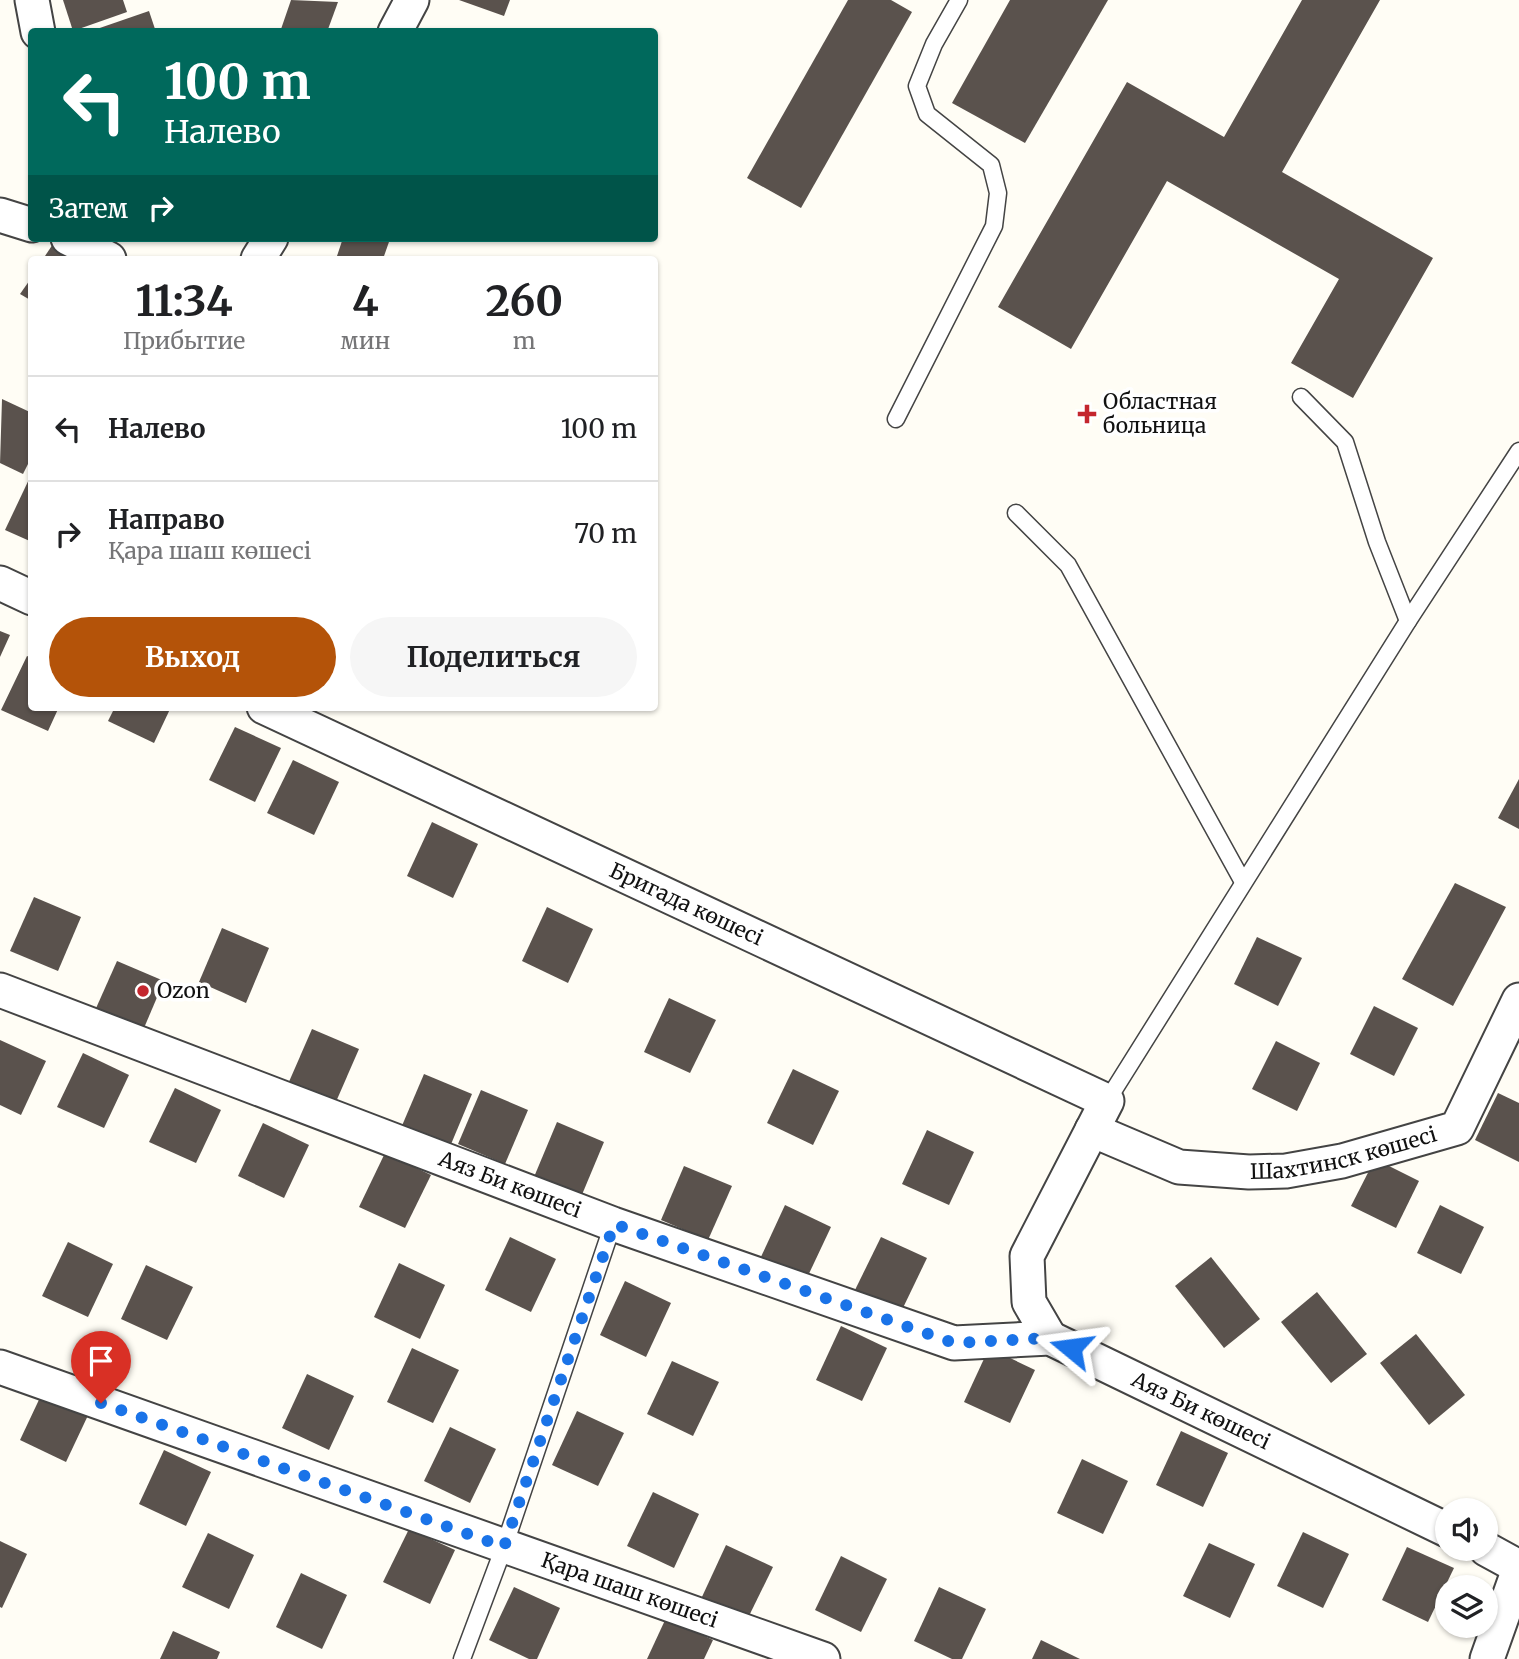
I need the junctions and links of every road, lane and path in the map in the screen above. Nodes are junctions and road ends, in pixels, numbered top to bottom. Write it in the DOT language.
graph roads {
  1 [pos="32,0"];
  2 [pos="412,0"];
  3 [pos="959,0"];
  4 [pos="37,28"];
  5 [pos="397,28"];
  6 [pos="0,215"];
  7 [pos="28,224"];
  8 [pos="81,242"];
  9 [pos="104,256"];
  10 [pos="1301,397"];
  11 [pos="896,419"];
  12 [pos="1519,451"];
  13 [pos="1016,513"];
  14 [pos="0,583"];
  15 [pos="28,596"];
  16 [pos="1408,621"];
  17 [pos="273,711"];
  18 [pos="1243,882"];
  19 [pos="0,990"];
  20 [pos="1519,1000"];
  21 [pos="1107,1101"];
  22 [pos="1092,1130"];
  23 [pos="614,1224"];
  24 [pos="1050,1338"];
  25 [pos="0,1367"];
  26 [pos="1435,1524"];
  27 [pos="504,1547"];
  28 [pos="1498,1556"];
  29 [pos="1519,1568"];
  30 [pos="462,1659"];
  31 [pos="823,1659"];
  32 [pos="1487,1659"];
  1 -- 4 [label="street"];
  2 -- 5 [label="street"];
  3 -- 11 [label="lane"];
  6 -- 7 [label="street"];
  8 -- 9 [label="street"];
  10 -- 16 [label="lane"];
  12 -- 16 [label="lane"];
  13 -- 18 [label="lane"];
  14 -- 15 [label="street"];
  16 -- 18 [label="lane"];
  17 -- 21 [label="street, Бригада көшесі"];
  18 -- 21 [label="lane"];
  19 -- 23 [label="street, Аяз Би көшесі"];
  20 -- 22 [label="street, Шахтинск көшесі"];
  21 -- 22 [label="street"];
  22 -- 24 [label="street"];
  23 -- 24 [label="street, Аяз Би көшесі"];
  23 -- 27 [label="lane"];
  24 -- 26 [label="street, Аяз Би көшесі"];
  25 -- 27 [label="street, Қара шаш көшесі"];
  27 -- 30 [label="lane"];
  27 -- 31 [label="street, Қара шаш көшесі"];
  28 -- 29 [label="street"];
  29 -- 32 [label="street"];
}
